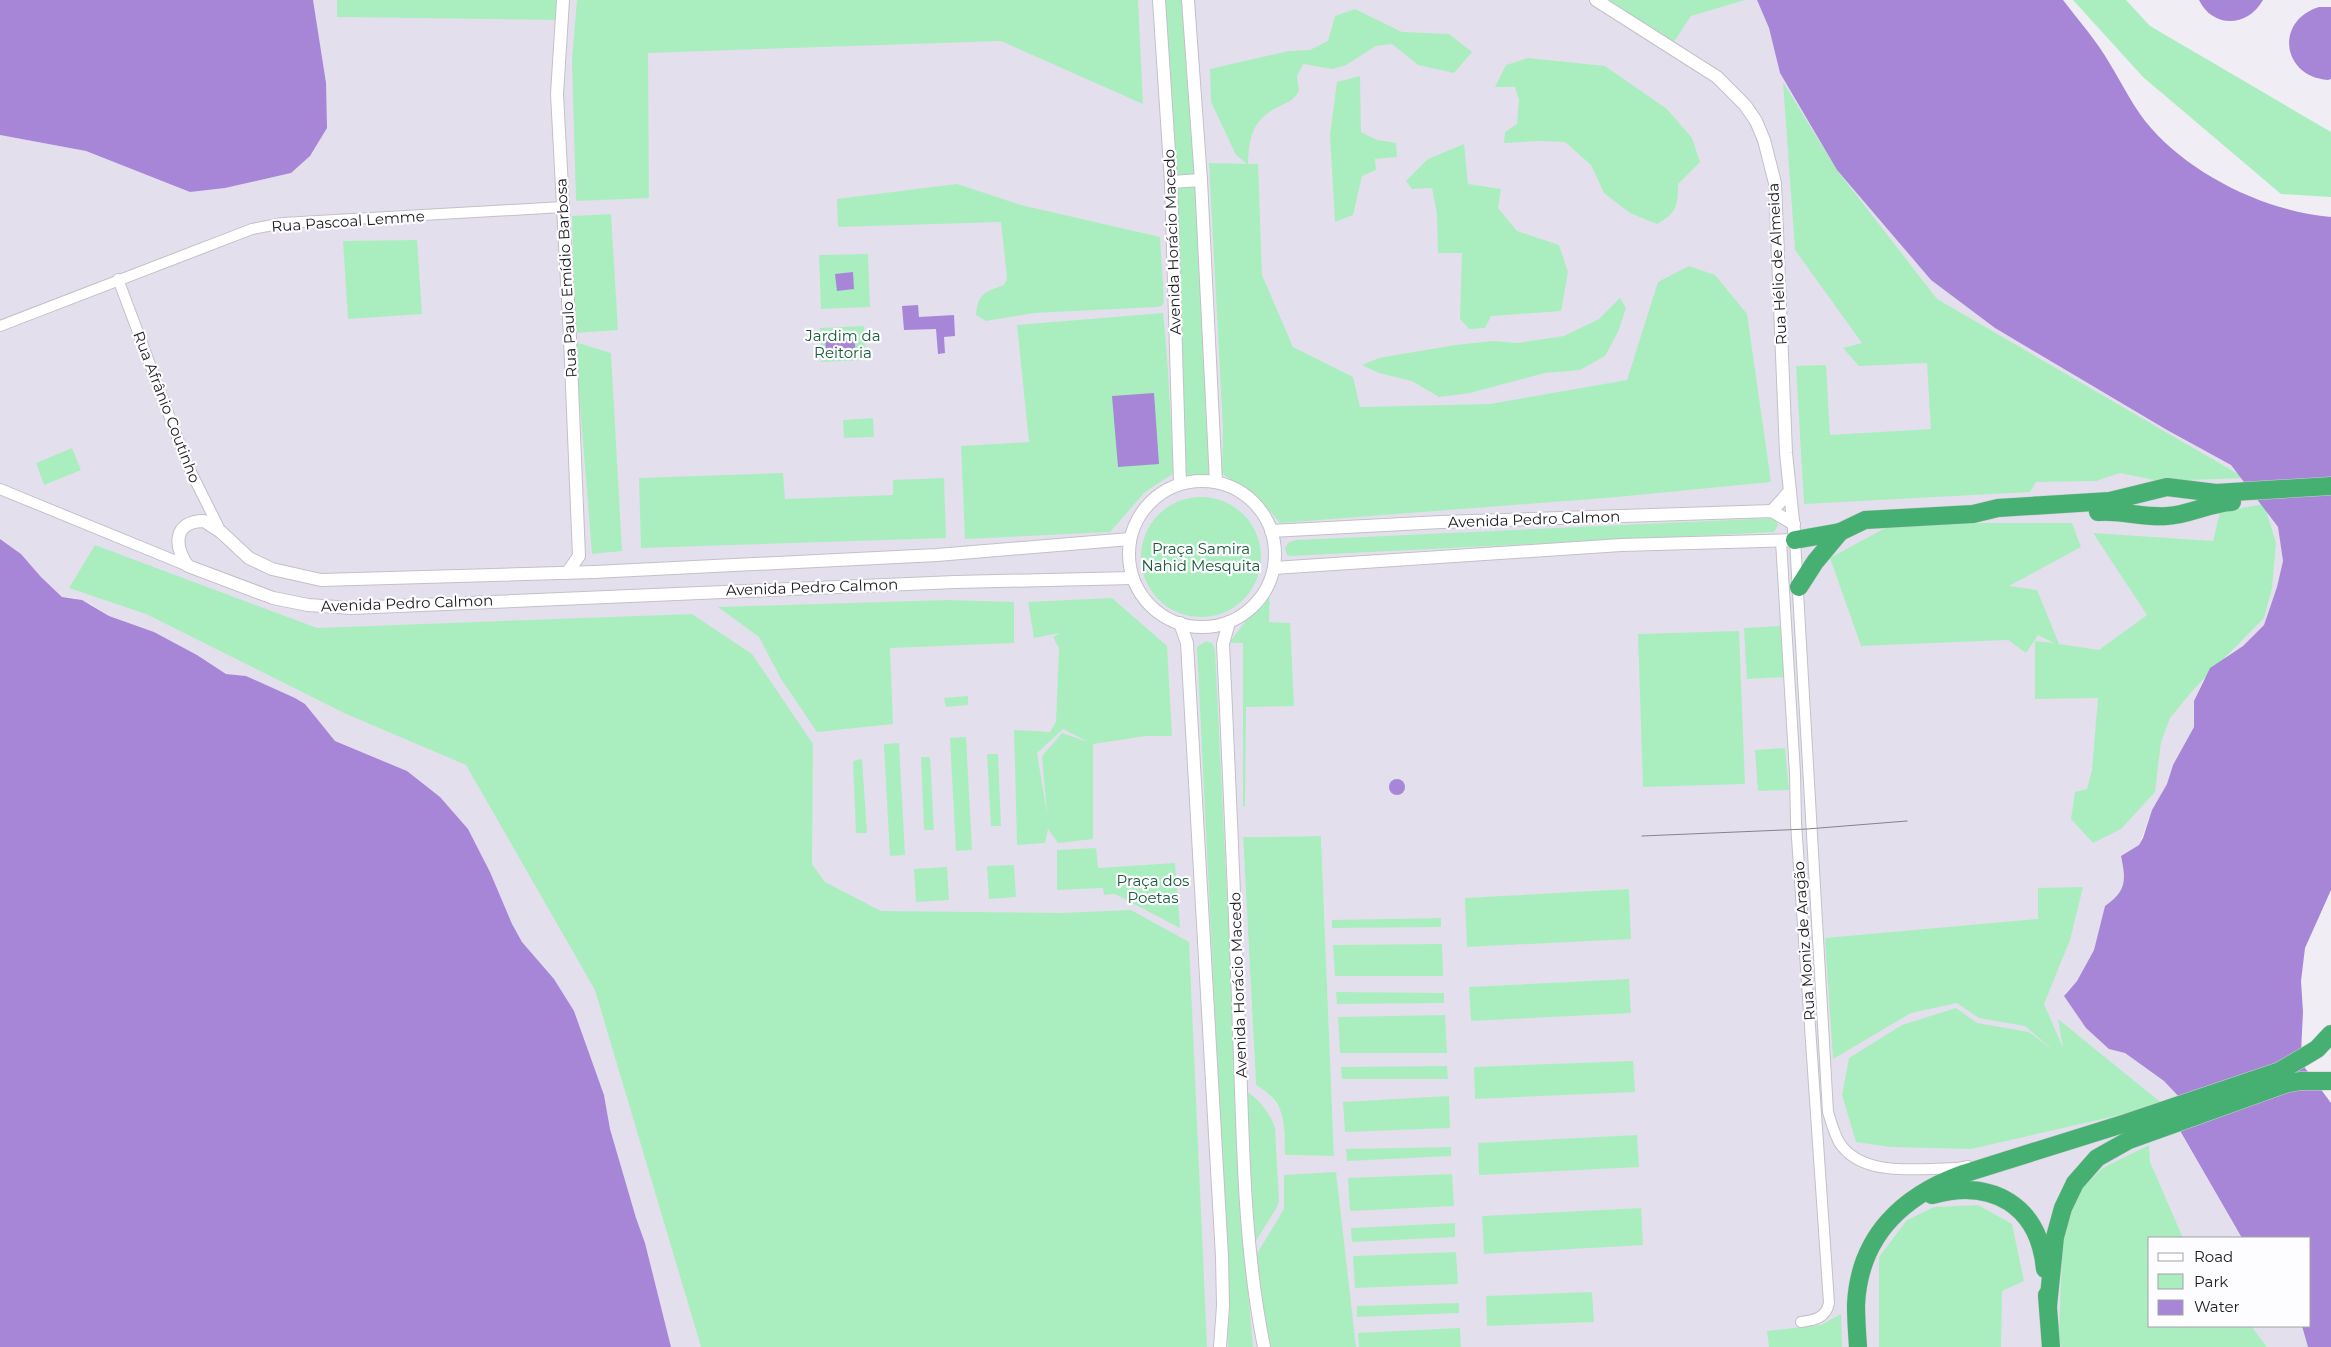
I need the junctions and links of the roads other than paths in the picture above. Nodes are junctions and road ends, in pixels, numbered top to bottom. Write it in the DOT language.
graph roads {
  1 [pos="563,0"];
  2 [pos="1159,0"];
  3 [pos="1188,0"];
  4 [pos="1596,0"];
  5 [pos="1201,180"];
  6 [pos="1171,182"];
  7 [pos="563,208"];
  8 [pos="118,279"];
  9 [pos="0,326"];
  10 [pos="1216,482"];
  11 [pos="1180,484"];
  12 [pos="2331,486"];
  13 [pos="0,489"];
  14 [pos="1790,491"];
  15 [pos="2331,495"];
  16 [pos="2060,509"];
  17 [pos="1772,511"];
  18 [pos="1271,531"];
  19 [pos="221,532"];
  20 [pos="1840,532"];
  21 [pos="1790,535"];
  22 [pos="1130,539"];
  23 [pos="579,556"];
  24 [pos="188,566"];
  25 [pos="1274,568"];
  26 [pos="566,572"];
  27 [pos="594,572"];
  28 [pos="1133,578"];
  29 [pos="1799,587"];
  30 [pos="1229,622"];
  31 [pos="1180,623"];
  32 [pos="2331,1034"];
  33 [pos="2331,1081"];
  34 [pos="2128,1131"];
  35 [pos="2025,1154"];
  36 [pos="1912,1200"];
  37 [pos="2048,1306"];
  38 [pos="1801,1322"];
  39 [pos="1220,1347"];
  40 [pos="1264,1347"];
  41 [pos="1858,1347"];
  42 [pos="2051,1347"];
  1 -- 7 [label="street, Rua Paulo Emídio Barbosa"];
  2 -- 6 [label="street, Avenida Horácio Macedo"];
  3 -- 5 [label="street, Avenida Horácio Macedo"];
  4 -- 14 [label="street, Rua Hélio de Almeida"];
  5 -- 6 [label="street"];
  5 -- 10 [label="street, Avenida Horácio Macedo"];
  6 -- 11 [label="street, Avenida Horácio Macedo"];
  7 -- 8 [label="street, Rua Pascoal Lemme"];
  7 -- 23 [label="street, Rua Paulo Emídio Barbosa"];
  8 -- 9 [label="street, Rua Pascoal Lemme"];
  8 -- 19 [label="street, Rua Afrânio Coutinho"];
  10 -- 11 [label="street"];
  10 -- 18 [label="street"];
  11 -- 22 [label="street"];
  12 -- 16 [label="highway"];
  13 -- 24 [label="street"];
  14 -- 17 [label="street"];
  14 -- 21 [label="street, Rua Hélio de Almeida"];
  15 -- 16 [label="highway"];
  16 -- 20 [label="highway"];
  17 -- 18 [label="street, Avenida Pedro Calmon"];
  17 -- 21 [label="street"];
  18 -- 25 [label="street"];
  19 -- 24 [label="street, Avenida Pedro Calmon"];
  19 -- 26 [label="street, Avenida Pedro Calmon"];
  20 -- 21 [label="highway"];
  20 -- 29 [label="highway"];
  21 -- 25 [label="street, Avenida Pedro Calmon"];
  21 -- 29 [label="street, Rua Moniz de Aragão"];
  21 -- 38 [label="street, Rua Moniz de Aragão"];
  22 -- 27 [label="street, Avenida Pedro Calmon"];
  22 -- 28 [label="street"];
  23 -- 26 [label="street"];
  23 -- 27 [label="street"];
  24 -- 28 [label="street, Avenida Pedro Calmon"];
  25 -- 30 [label="street"];
  26 -- 27 [label="street, Avenida Pedro Calmon"];
  28 -- 31 [label="street"];
  29 -- 35 [label="street, Rua Moniz de Aragão"];
  30 -- 31 [label="street"];
  30 -- 40 [label="street, Avenida Horácio Macedo"];
  31 -- 39 [label="street, Avenida Horácio Macedo"];
  32 -- 34 [label="highway"];
  33 -- 34 [label="highway"];
  34 -- 35 [label="highway"];
  34 -- 37 [label="highway"];
  35 -- 36 [label="highway"];
  36 -- 37 [label="highway"];
  36 -- 41 [label="highway"];
  37 -- 42 [label="highway"];
}
